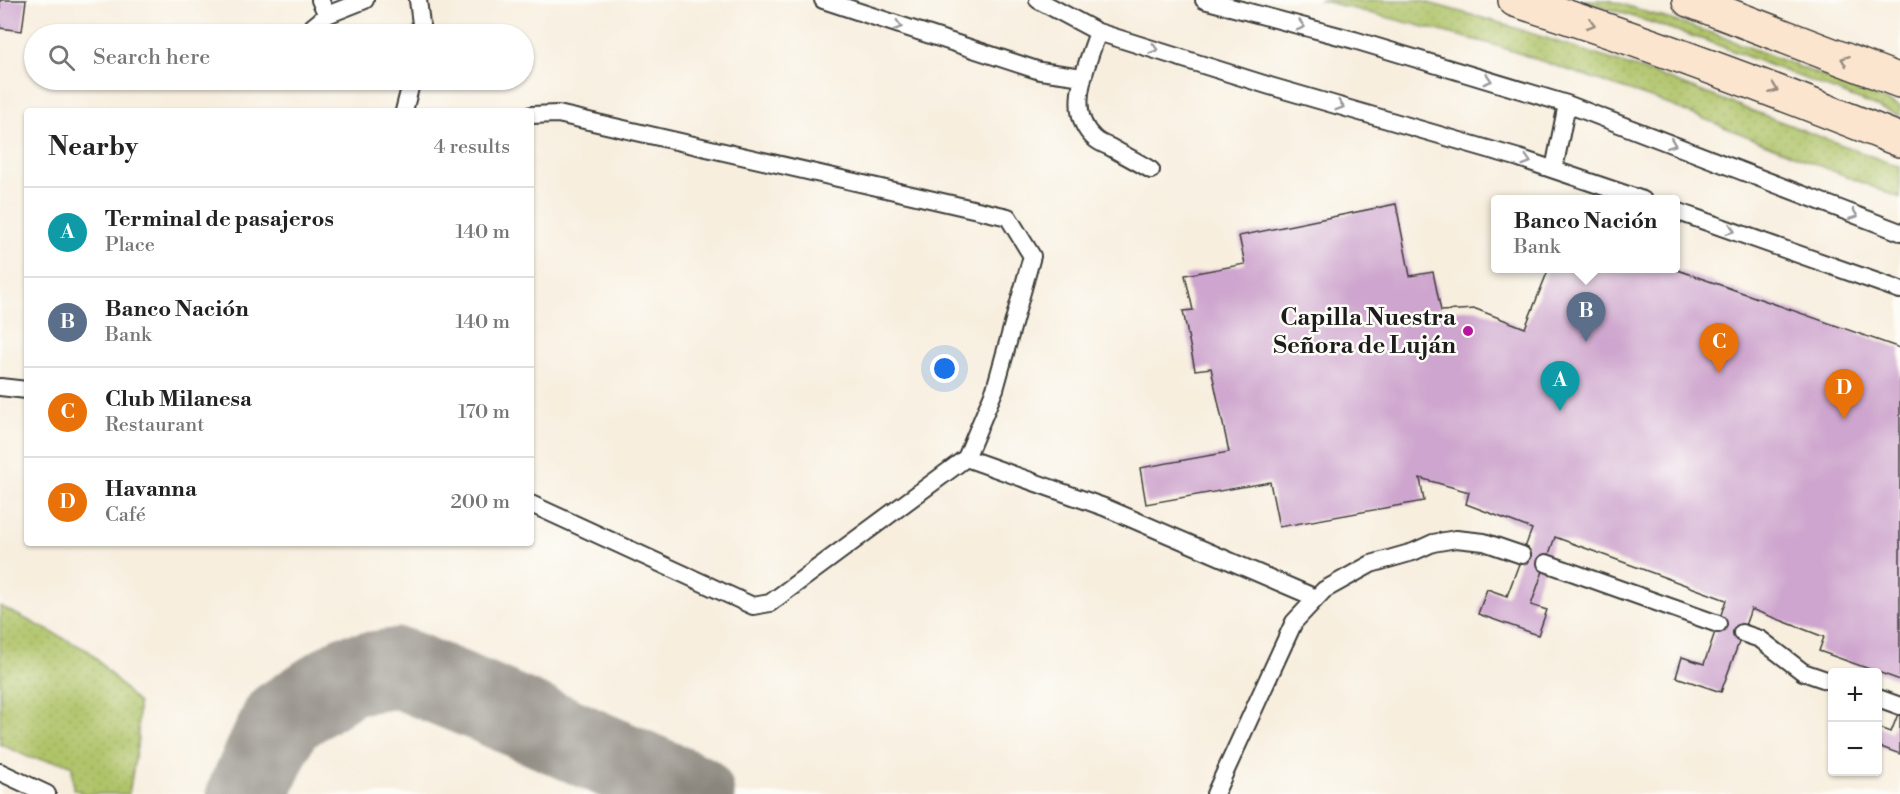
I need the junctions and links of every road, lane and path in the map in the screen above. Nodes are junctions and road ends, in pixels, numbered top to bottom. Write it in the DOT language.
graph roads {
  1 [pos="320,0"];
  2 [pos="365,0"];
  3 [pos="418,0"];
  4 [pos="823,0"];
  5 [pos="1038,0"];
  6 [pos="1204,0"];
  7 [pos="1515,0"];
  8 [pos="1689,0"];
  9 [pos="327,15"];
  10 [pos="316,24"];
  11 [pos="421,24"];
  12 [pos="1098,32"];
  13 [pos="1083,77"];
  14 [pos="1900,81"];
  15 [pos="409,90"];
  16 [pos="1567,104"];
  17 [pos="405,108"];
  18 [pos="534,115"];
  19 [pos="1900,140"];
  20 [pos="1554,169"];
  21 [pos="1151,170"];
  22 [pos="1629,195"];
  23 [pos="1680,212"];
  24 [pos="1900,232"];
  25 [pos="1900,290"];
  26 [pos="0,387"];
  27 [pos="24,390"];
  28 [pos="966,458"];
  29 [pos="534,505"];
  30 [pos="1522,555"];
  31 [pos="1546,563"];
  32 [pos="1316,598"];
  33 [pos="1718,624"];
  34 [pos="1742,633"];
  35 [pos="1828,680"];
  36 [pos="1882,699"];
  37 [pos="1900,706"];
  38 [pos="0,772"];
  39 [pos="47,794"];
  40 [pos="1215,794"];
  1 -- 9 [label="lane"];
  2 -- 9 [label="lane"];
  3 -- 11 [label="lane"];
  4 -- 13 [label="lane, one-way"];
  5 -- 12 [label="lane"];
  6 -- 16 [label="lane, one-way"];
  7 -- 19 [label="main road, one-way"];
  14 -- 8 [label="main road, one-way"];
  9 -- 10 [label="lane"];
  12 -- 13 [label="lane"];
  12 -- 20 [label="lane, one-way"];
  13 -- 21 [label="lane"];
  15 -- 17 [label="lane"];
  16 -- 20 [label="lane"];
  16 -- 24 [label="lane, one-way"];
  18 -- 28 [label="lane"];
  20 -- 22 [label="lane"];
  23 -- 25 [label="lane, one-way"];
  26 -- 27 [label="lane"];
  28 -- 29 [label="lane"];
  28 -- 32 [label="lane"];
  30 -- 32 [label="lane"];
  31 -- 33 [label="lane"];
  32 -- 40 [label="lane"];
  34 -- 35 [label="lane"];
  36 -- 37 [label="lane"];
  38 -- 39 [label="lane"];
}
